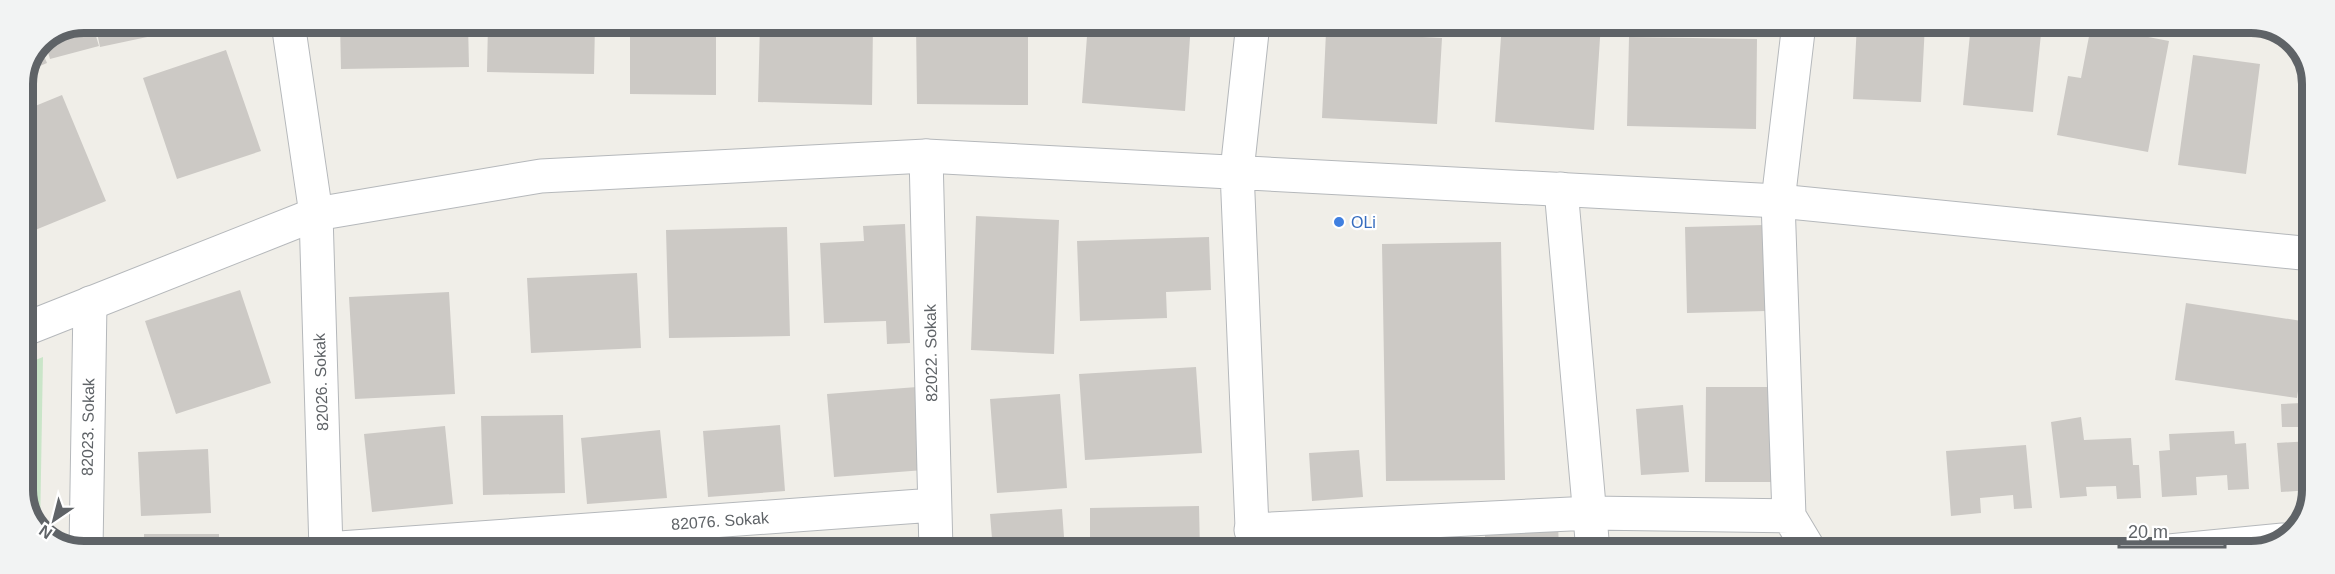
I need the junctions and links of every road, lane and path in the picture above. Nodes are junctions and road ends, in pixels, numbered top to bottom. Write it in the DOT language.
graph roads {
  1 [pos="289,33"];
  2 [pos="1251,33"];
  3 [pos="1798,33"];
  4 [pos="926,156"];
  5 [pos="1237,171"];
  6 [pos="1561,189"];
  7 [pos="1778,201"];
  8 [pos="316,214"];
  9 [pos="2302,253"];
  10 [pos="90,303"];
  11 [pos="33,326"];
  12 [pos="934,505"];
  13 [pos="1591,513"];
  14 [pos="1789,516"];
  15 [pos="1252,540"];
  16 [pos="86,541"];
  17 [pos="326,541"];
  18 [pos="448,541"];
  19 [pos="936,541"];
  20 [pos="1592,541"];
  21 [pos="1804,541"];
  1 -- 8 [label="street, 82026. Sokak"];
  2 -- 5 [label="street"];
  3 -- 7 [label="street"];
  4 -- 5 [label="street"];
  4 -- 8 [label="street"];
  4 -- 12 [label="street, 82022. Sokak"];
  5 -- 6 [label="street"];
  5 -- 15 [label="street"];
  6 -- 7 [label="street"];
  6 -- 13 [label="street"];
  7 -- 9 [label="street"];
  7 -- 14 [label="street"];
  8 -- 10 [label="street"];
  8 -- 17 [label="street, 82026. Sokak"];
  10 -- 11 [label="street"];
  10 -- 16 [label="street, 82023. Sokak"];
  12 -- 18 [label="street, 82076. Sokak"];
  12 -- 19 [label="street, 82022. Sokak"];
  13 -- 14 [label="street"];
  13 -- 15 [label="street"];
  13 -- 20 [label="street"];
  14 -- 21 [label="street"];
}
